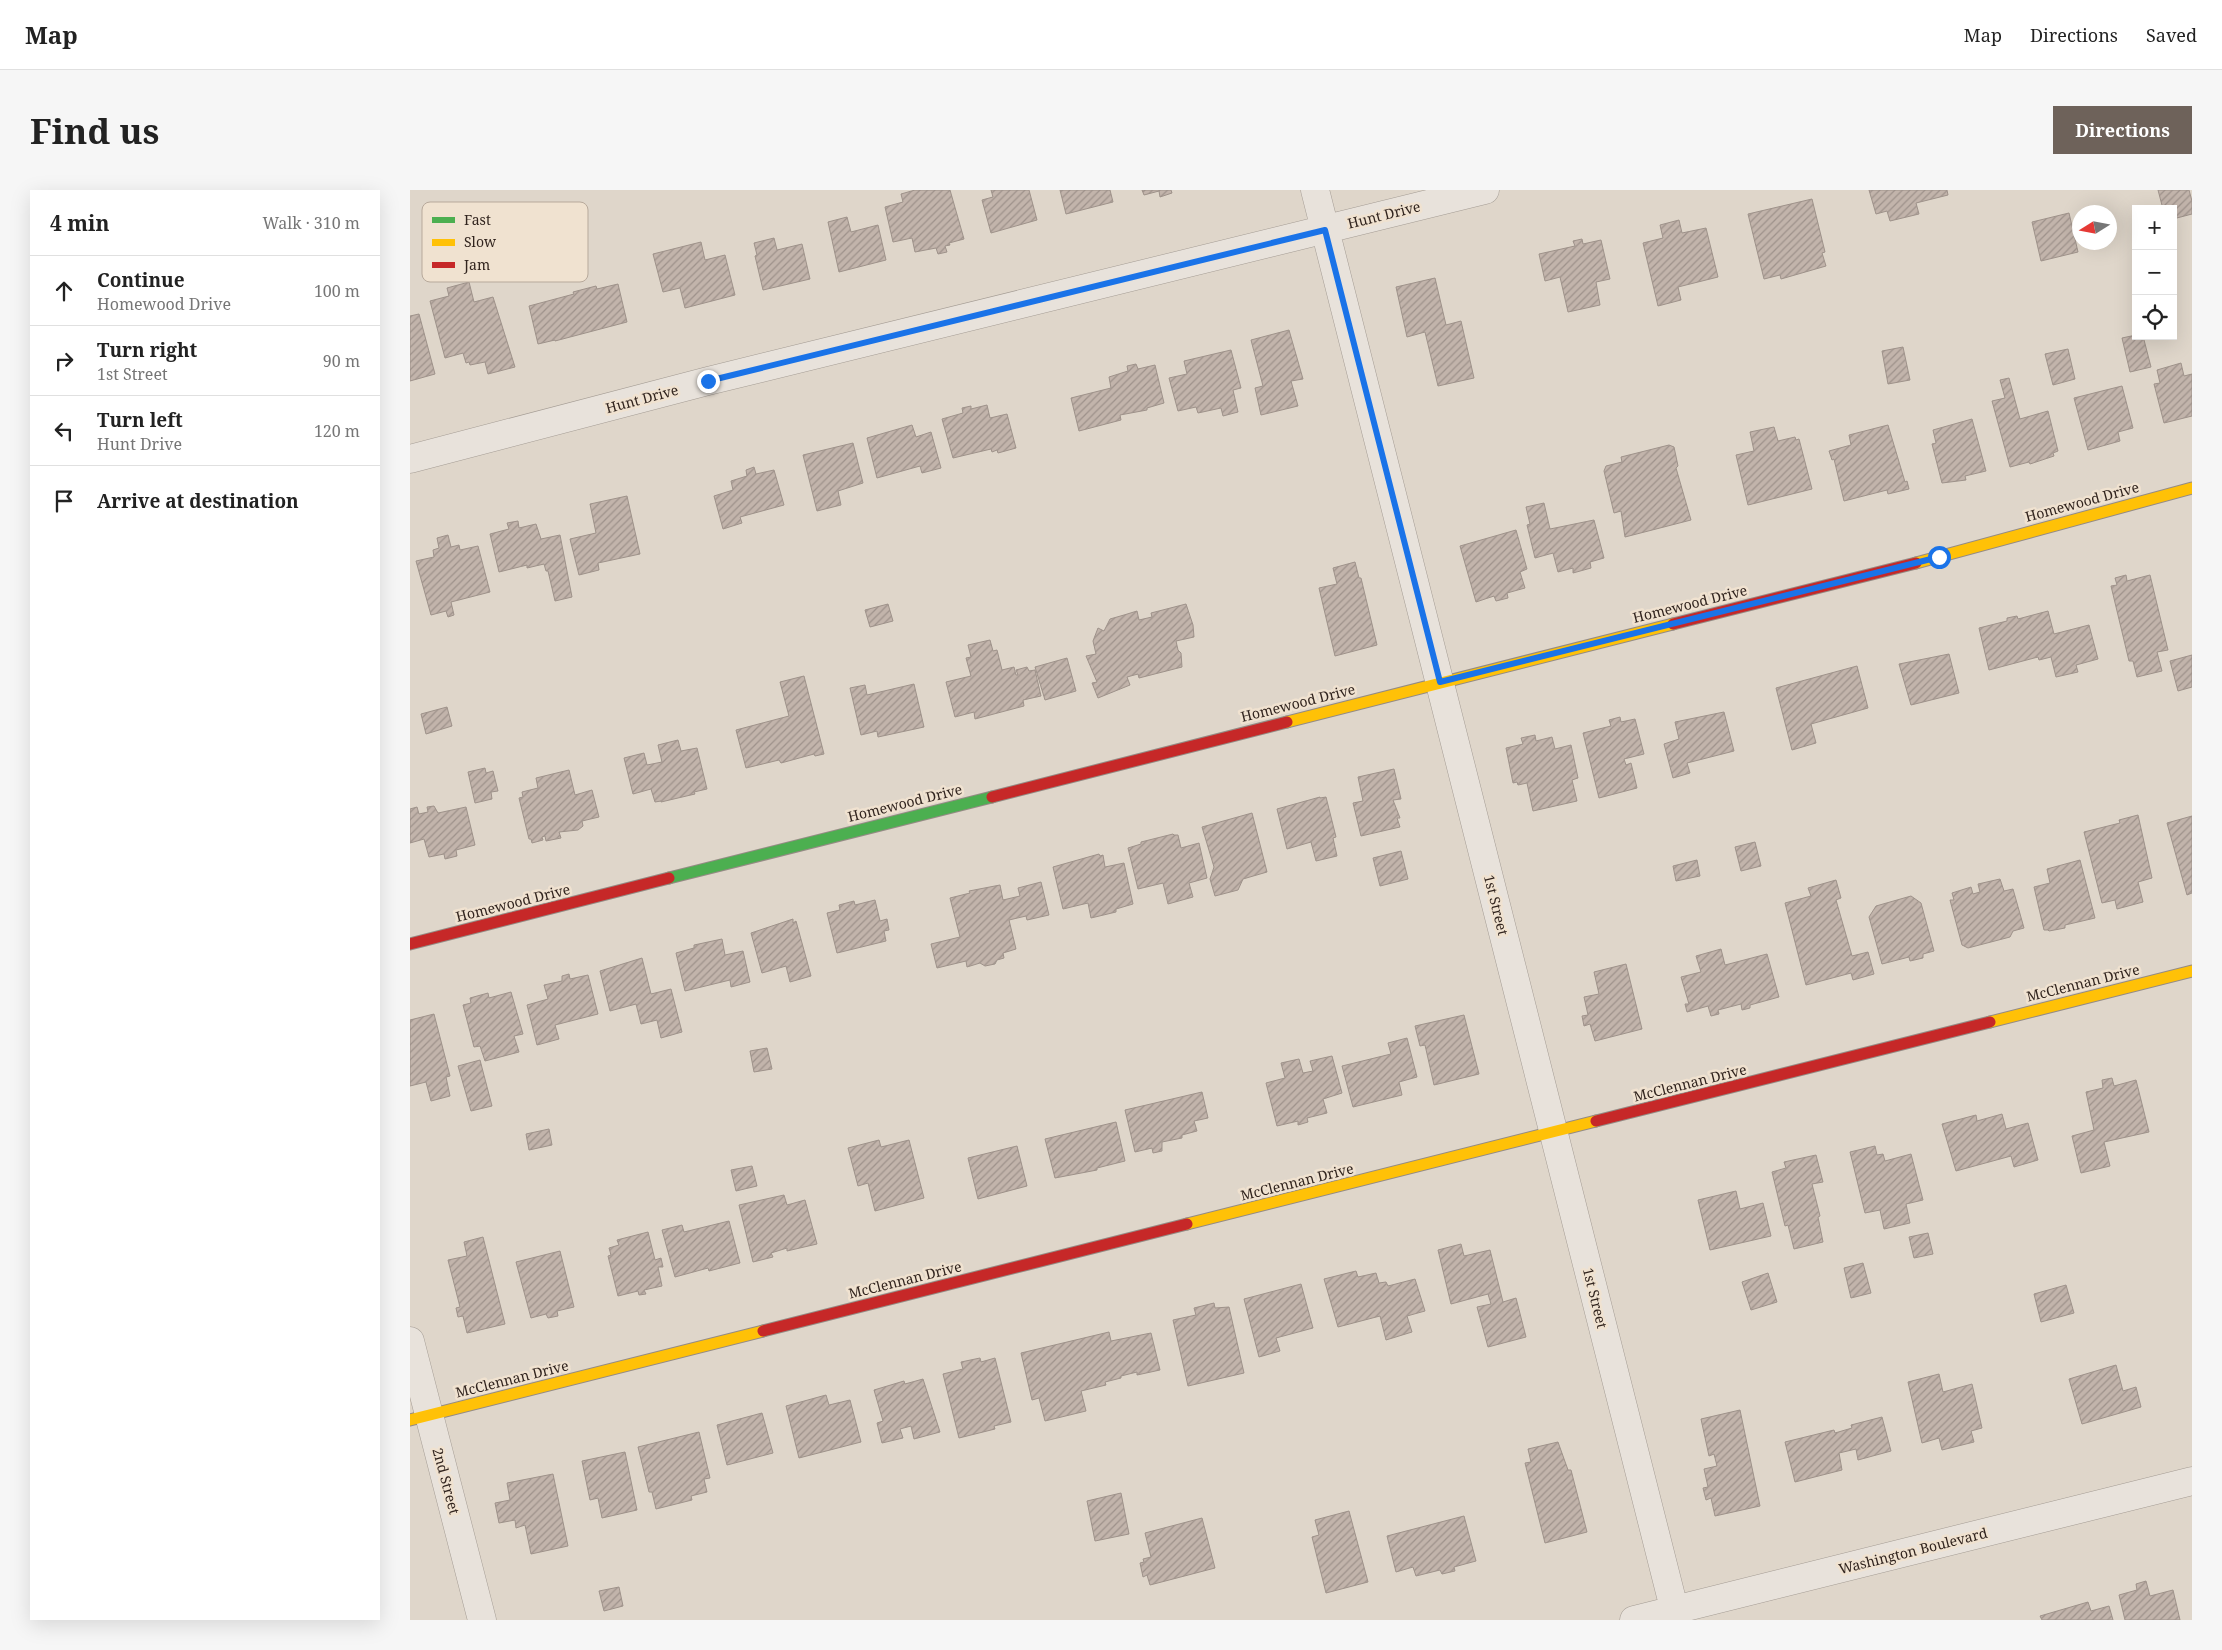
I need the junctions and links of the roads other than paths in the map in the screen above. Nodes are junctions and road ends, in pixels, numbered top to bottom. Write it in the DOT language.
graph roads {
  1 [pos="1315,190"];
  2 [pos="1485,190"];
  3 [pos="1325,230"];
  4 [pos="410,459"];
  5 [pos="2192,488"];
  6 [pos="1440,682"];
  7 [pos="410,944"];
  8 [pos="2192,971"];
  9 [pos="1554,1133"];
  10 [pos="410,1341"];
  11 [pos="420,1418"];
  12 [pos="2192,1481"];
  13 [pos="1676,1615"];
  14 [pos="482,1620"];
  15 [pos="1634,1620"];
  1 -- 3 [label="street, 1st Street"];
  2 -- 3 [label="street, Hunt Drive"];
  3 -- 4 [label="street, Hunt Drive"];
  3 -- 6 [label="street, 1st Street"];
  5 -- 6 [label="street, Homewood Drive"];
  6 -- 7 [label="street, Homewood Drive"];
  6 -- 9 [label="street, 1st Street"];
  8 -- 9 [label="street, McClennan Drive"];
  9 -- 11 [label="street, McClennan Drive"];
  9 -- 13 [label="street, 1st Street"];
  10 -- 11 [label="street, 2nd Street"];
  11 -- 14 [label="street, 2nd Street"];
  12 -- 13 [label="street, Washington Boulevard"];
  13 -- 15 [label="street, Washington Boulevard"];
}
